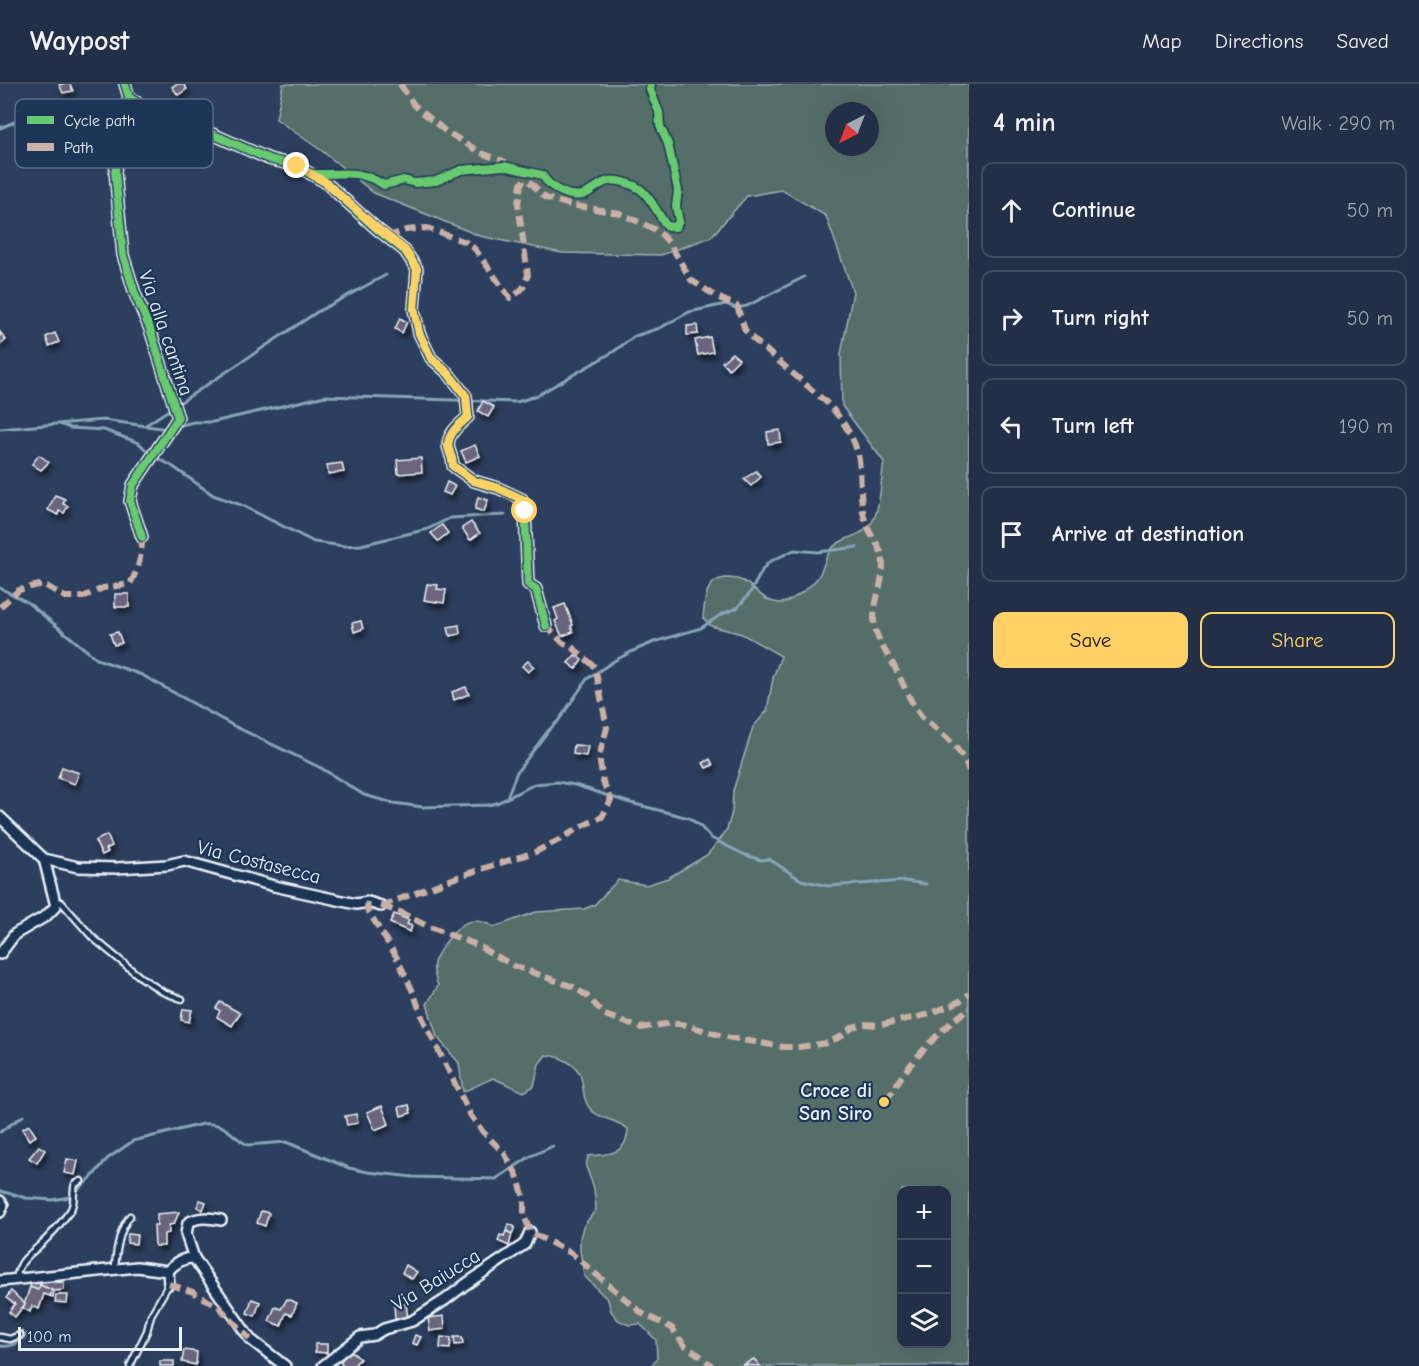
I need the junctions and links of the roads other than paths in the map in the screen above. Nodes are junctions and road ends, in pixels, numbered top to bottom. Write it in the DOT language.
graph roads {
  1 [pos="125,84"];
  2 [pos="129,97"];
  3 [pos="132,99"];
  4 [pos="213,134"];
  5 [pos="115,168"];
  6 [pos="142,537"];
  7 [pos="546,626"];
  8 [pos="0,818"];
  9 [pos="44,859"];
  10 [pos="55,899"];
  11 [pos="381,906"];
  12 [pos="0,954"];
  13 [pos="182,999"];
  14 [pos="81,1181"];
  15 [pos="0,1201"];
  16 [pos="0,1212"];
  17 [pos="130,1216"];
  18 [pos="221,1220"];
  19 [pos="530,1232"];
  20 [pos="194,1258"];
  21 [pos="115,1268"];
  22 [pos="168,1271"];
  23 [pos="16,1279"];
  24 [pos="0,1281"];
  25 [pos="169,1284"];
  26 [pos="20,1335"];
  27 [pos="0,1337"];
  28 [pos="130,1366"];
  29 [pos="285,1366"];
  30 [pos="323,1366"];
  1 -- 2 [label="street"];
  2 -- 3 [label="street"];
  4 -- 7 [label="street"];
  5 -- 6 [label="street, Via alla cantina"];
  8 -- 9 [label="street, Via Costasecca"];
  9 -- 10 [label="street"];
  9 -- 11 [label="street, Via Costasecca"];
  10 -- 12 [label="street"];
  10 -- 13 [label="lane"];
  14 -- 23 [label="lane"];
  15 -- 16 [label="street"];
  17 -- 21 [label="lane"];
  18 -- 20 [label="street"];
  19 -- 30 [label="street, Via Baiucca"];
  20 -- 22 [label="street"];
  20 -- 29 [label="street"];
  21 -- 22 [label="street"];
  21 -- 23 [label="street"];
  22 -- 25 [label="street"];
  23 -- 24 [label="street"];
  25 -- 28 [label="lane"];
  26 -- 27 [label="lane"];
}
